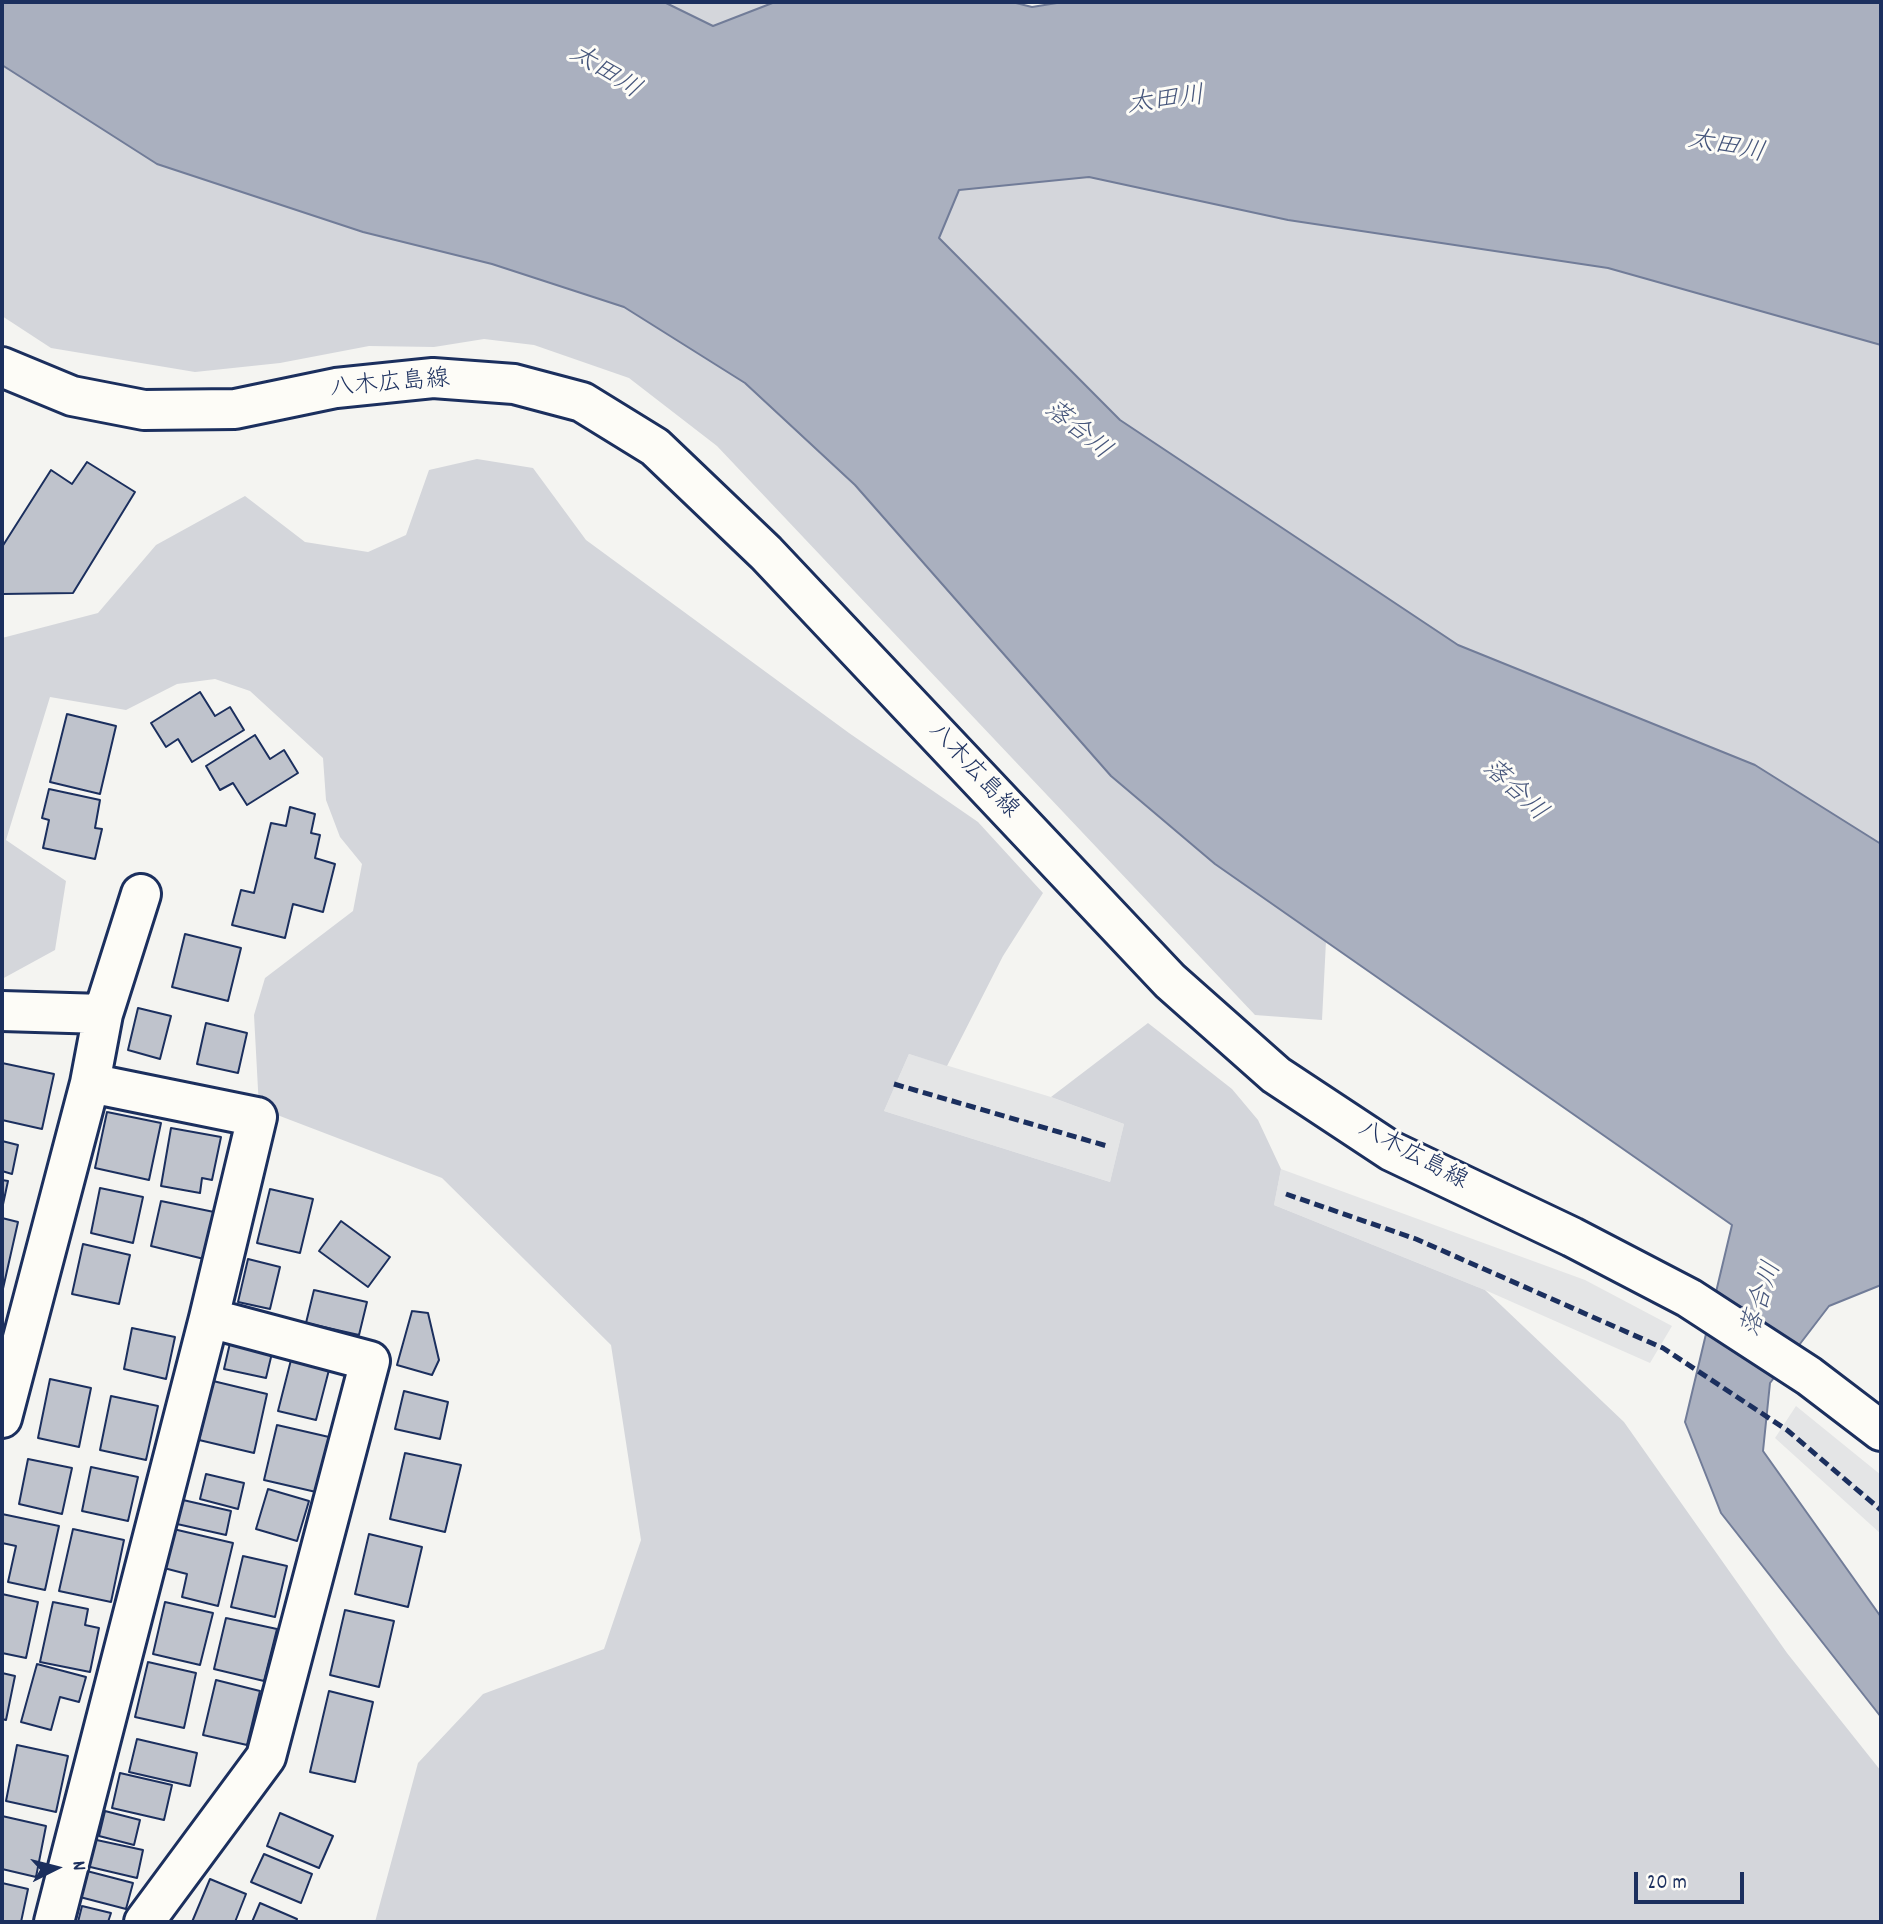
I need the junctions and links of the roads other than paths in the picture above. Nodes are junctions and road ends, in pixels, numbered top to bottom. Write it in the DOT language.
graph roads {
  1 [pos="2,367"];
  2 [pos="141,894"];
  3 [pos="2,1011"];
  4 [pos="103,1014"];
  5 [pos="90,1083"];
  6 [pos="209,1318"];
  7 [pos="2,1418"];
  8 [pos="1881,1431"];
  9 [pos="54,1922"];
  10 [pos="144,1922"];
  1 -- 8 [label="street, 八木広島線"];
  2 -- 4 [label="street"];
  3 -- 4 [label="street"];
  4 -- 5 [label="street"];
  5 -- 6 [label="street"];
  5 -- 7 [label="street"];
  6 -- 9 [label="street"];
  6 -- 10 [label="street"];
}
